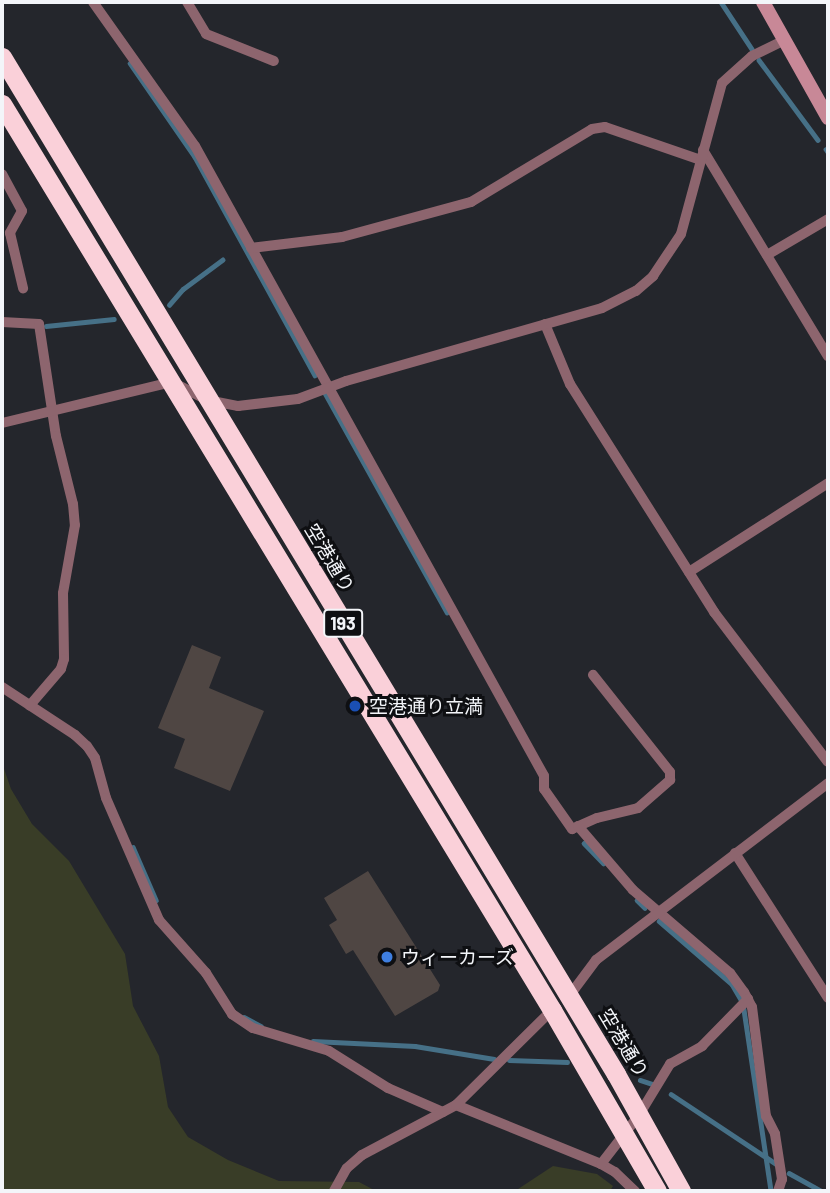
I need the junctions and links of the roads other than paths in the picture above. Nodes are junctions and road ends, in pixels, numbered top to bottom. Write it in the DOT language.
graph roads {
  1 [pos="93,2"];
  2 [pos="187,2"];
  3 [pos="763,2"];
  4 [pos="785,40"];
  5 [pos="2,57"];
  6 [pos="274,61"];
  7 [pos="2,104"];
  8 [pos="828,118"];
  9 [pos="702,155"];
  10 [pos="2,174"];
  11 [pos="828,219"];
  12 [pos="251,248"];
  13 [pos="767,255"];
  14 [pos="23,288"];
  15 [pos="2,322"];
  16 [pos="545,324"];
  17 [pos="828,356"];
  18 [pos="173,382"];
  19 [pos="328,388"];
  20 [pos="207,400"];
  21 [pos="53,411"];
  22 [pos="2,423"];
  23 [pos="828,483"];
  24 [pos="689,572"];
  25 [pos="593,675"];
  26 [pos="2,687"];
  27 [pos="30,705"];
  28 [pos="828,762"];
  29 [pos="828,783"];
  30 [pos="578,826"];
  31 [pos="735,853"];
  32 [pos="658,910"];
  33 [pos="570,997"];
  34 [pos="828,998"];
  35 [pos="748,999"];
  36 [pos="551,1010"];
  37 [pos="456,1105"];
  38 [pos="443,1112"];
  39 [pos="639,1115"];
  40 [pos="624,1135"];
  41 [pos="601,1164"];
  42 [pos="334,1191"];
  43 [pos="635,1191"];
  44 [pos="657,1191"];
  45 [pos="681,1191"];
  46 [pos="778,1191"];
  1 -- 12 [label="street"];
  2 -- 6 [label="street"];
  3 -- 4 [label="main road"];
  4 -- 8 [label="main road"];
  4 -- 9 [label="street"];
  5 -- 20 [label="highway, 空港通り / 193"];
  7 -- 18 [label="highway, 193"];
  9 -- 12 [label="street"];
  9 -- 13 [label="street"];
  9 -- 16 [label="street"];
  10 -- 14 [label="street"];
  11 -- 13 [label="street"];
  12 -- 19 [label="street"];
  13 -- 17 [label="street"];
  15 -- 21 [label="street"];
  16 -- 19 [label="street"];
  16 -- 24 [label="street"];
  18 -- 20 [label="street"];
  18 -- 21 [label="street"];
  18 -- 36 [label="highway, 193"];
  19 -- 20 [label="street"];
  19 -- 30 [label="street"];
  20 -- 33 [label="highway, 空港通り / 193"];
  21 -- 22 [label="street"];
  21 -- 27 [label="street"];
  23 -- 24 [label="street"];
  24 -- 28 [label="street"];
  25 -- 30 [label="street"];
  26 -- 27 [label="street"];
  27 -- 38 [label="street"];
  29 -- 31 [label="street"];
  30 -- 32 [label="street"];
  31 -- 32 [label="street"];
  31 -- 34 [label="street"];
  32 -- 33 [label="street"];
  32 -- 35 [label="street"];
  33 -- 36 [label="street"];
  33 -- 39 [label="highway, 空港通り / 193"];
  35 -- 39 [label="street"];
  35 -- 46 [label="street"];
  36 -- 37 [label="street"];
  36 -- 40 [label="highway, 193"];
  37 -- 38 [label="street"];
  37 -- 41 [label="street"];
  38 -- 42 [label="street"];
  39 -- 40 [label="street"];
  39 -- 45 [label="highway, 空港通り / 193"];
  40 -- 41 [label="street"];
  40 -- 44 [label="highway, 193"];
  41 -- 43 [label="street"];
}
